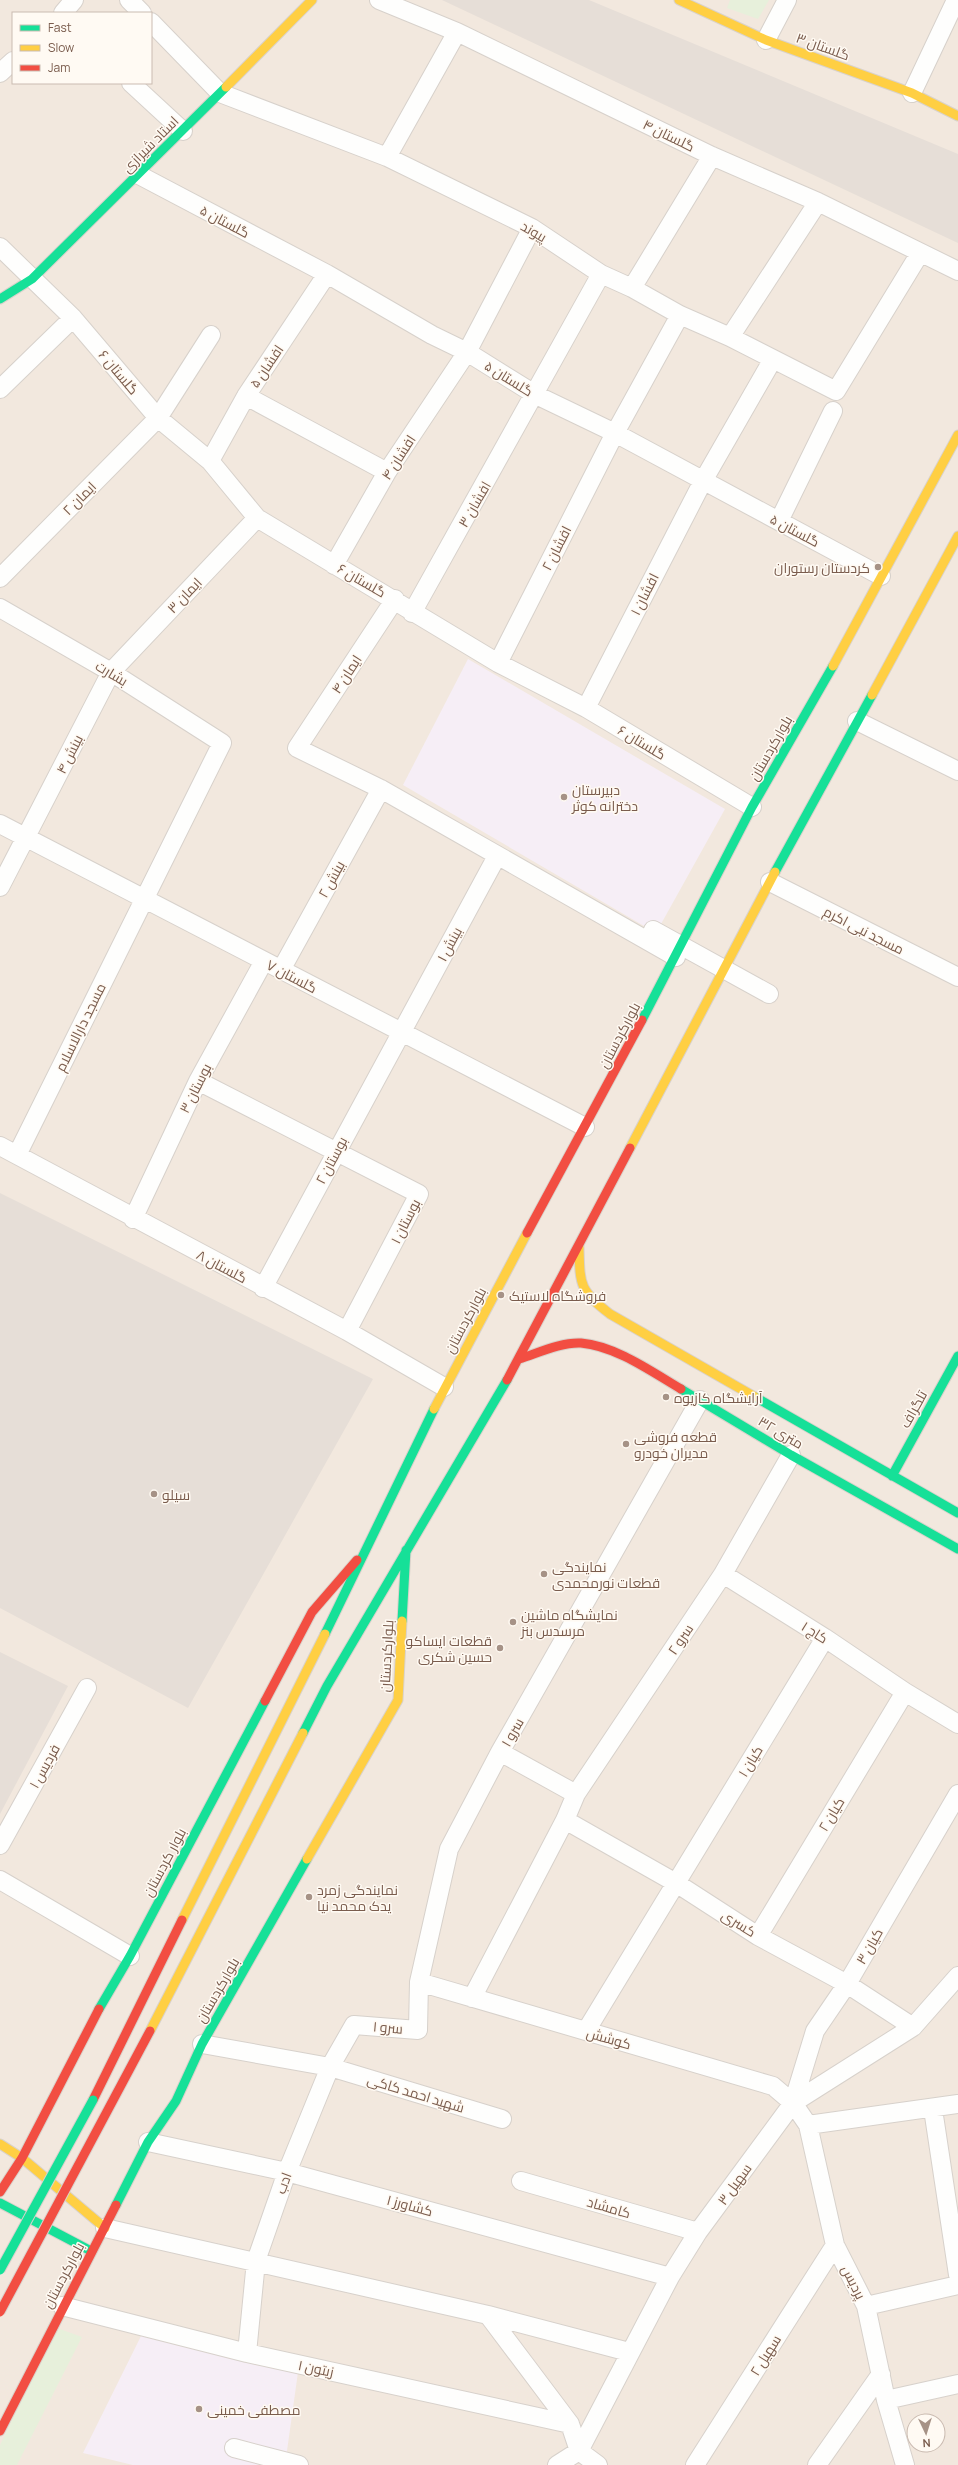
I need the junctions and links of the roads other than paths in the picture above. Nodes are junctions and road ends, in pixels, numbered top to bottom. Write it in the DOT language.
graph roads {
  1 [pos="74,0"];
  2 [pos="129,0"];
  3 [pos="312,0"];
  4 [pos="379,0"];
  5 [pos="679,0"];
  6 [pos="787,0"];
  7 [pos="956,0"];
  8 [pos="706,5"];
  9 [pos="64,12"];
  10 [pos="141,12"];
  11 [pos="152,23"];
  12 [pos="457,32"];
  13 [pos="766,40"];
  14 [pos="12,62"];
  15 [pos="0,73"];
  16 [pos="131,84"];
  17 [pos="220,93"];
  18 [pos="912,93"];
  19 [pos="958,116"];
  20 [pos="183,131"];
  21 [pos="712,156"];
  22 [pos="387,157"];
  23 [pos="139,176"];
  24 [pos="818,202"];
  25 [pos="532,228"];
  26 [pos="0,247"];
  27 [pos="920,253"];
  28 [pos="958,271"];
  29 [pos="327,274"];
  30 [pos="601,274"];
  31 [pos="32,279"];
  32 [pos="632,288"];
  33 [pos="0,299"];
  34 [pos="680,316"];
  35 [pos="73,318"];
  36 [pos="211,335"];
  37 [pos="730,337"];
  38 [pos="467,352"];
  39 [pos="773,359"];
  40 [pos="0,389"];
  41 [pos="536,395"];
  42 [pos="246,396"];
  43 [pos="833,411"];
  44 [pos="158,418"];
  45 [pos="615,433"];
  46 [pos="958,435"];
  47 [pos="210,461"];
  48 [pos="387,472"];
  49 [pos="703,481"];
  50 [pos="257,518"];
  51 [pos="779,521"];
  52 [pos="958,536"];
  53 [pos="953,559"];
  54 [pos="334,565"];
  55 [pos="881,576"];
  56 [pos="0,578"];
  57 [pos="395,599"];
  58 [pos="0,608"];
  59 [pos="412,613"];
  60 [pos="498,663"];
  61 [pos="111,672"];
  62 [pos="586,708"];
  63 [pos="857,720"];
  64 [pos="222,743"];
  65 [pos="958,771"];
  66 [pos="381,789"];
  67 [pos="752,807"];
  68 [pos="0,824"];
  69 [pos="26,837"];
  70 [pos="497,856"];
  71 [pos="770,882"];
  72 [pos="0,887"];
  73 [pos="144,898"];
  74 [pos="654,930"];
  75 [pos="679,951"];
  76 [pos="264,961"];
  77 [pos="724,969"];
  78 [pos="281,970"];
  79 [pos="958,977"];
  80 [pos="769,994"];
  81 [pos="402,1033"];
  82 [pos="198,1081"];
  83 [pos="585,1128"];
  84 [pos="0,1146"];
  85 [pos="336,1151"];
  86 [pos="17,1155"];
  87 [pos="133,1219"];
  88 [pos="579,1247"];
  89 [pos="263,1288"];
  90 [pos="347,1332"];
  91 [pos="958,1356"];
  92 [pos="519,1359"];
  93 [pos="444,1387"];
  94 [pos="700,1400"];
  95 [pos="791,1455"];
  96 [pos="892,1476"];
  97 [pos="958,1513"];
  98 [pos="958,1549"];
  99 [pos="406,1550"];
  100 [pos="363,1553"];
  101 [pos="723,1574"];
  102 [pos="826,1638"];
  103 [pos="87,1688"];
  104 [pos="905,1692"];
  105 [pos="958,1724"];
  106 [pos="500,1752"];
  107 [pos="576,1794"];
  108 [pos="958,1794"];
  109 [pos="565,1820"];
  110 [pos="0,1845"];
  111 [pos="0,1880"];
  112 [pos="676,1884"];
  113 [pos="758,1936"];
  114 [pos="130,1956"];
  115 [pos="958,1976"];
  116 [pos="419,1982"];
  117 [pos="847,1984"];
  118 [pos="472,1998"];
  119 [pos="354,2025"];
  120 [pos="913,2026"];
  121 [pos="586,2031"];
  122 [pos="202,2044"];
  123 [pos="330,2067"];
  124 [pos="793,2103"];
  125 [pos="958,2104"];
  126 [pos="933,2109"];
  127 [pos="502,2119"];
  128 [pos="808,2125"];
  129 [pos="148,2142"];
  130 [pos="0,2144"];
  131 [pos="22,2158"];
  132 [pos="287,2172"];
  133 [pos="521,2181"];
  134 [pos="0,2192"];
  135 [pos="0,2203"];
  136 [pos="105,2228"];
  137 [pos="698,2232"];
  138 [pos="835,2245"];
  139 [pos="91,2251"];
  140 [pos="256,2261"];
  141 [pos="0,2270"];
  142 [pos="958,2275"];
  143 [pos="670,2277"];
  144 [pos="958,2285"];
  145 [pos="62,2306"];
  146 [pos="866,2306"];
  147 [pos="0,2312"];
  148 [pos="488,2315"];
  149 [pos="629,2352"];
  150 [pos="247,2353"];
  151 [pos="881,2374"];
  152 [pos="958,2384"];
  153 [pos="886,2400"];
  154 [pos="570,2424"];
  155 [pos="0,2431"];
  156 [pos="234,2448"];
  157 [pos="578,2451"];
  158 [pos="289,2464"];
  159 [pos="557,2465"];
  160 [pos="598,2465"];
  161 [pos="695,2465"];
  162 [pos="818,2465"];
  163 [pos="905,2465"];
  1 -- 9 [label="street"];
  2 -- 10 [label="street"];
  3 -- 17 [label="main road, استاد شیرازی"];
  4 -- 12 [label="street, گلستان ۴"];
  5 -- 8 [label="main road, گلستان ۳"];
  6 -- 13 [label="street"];
  7 -- 18 [label="street"];
  8 -- 13 [label="main road, گلستان ۳"];
  11 -- 17 [label="street"];
  12 -- 21 [label="street, گلستان ۴"];
  12 -- 22 [label="street"];
  13 -- 18 [label="main road, گلستان ۳"];
  14 -- 15 [label="street"];
  16 -- 20 [label="street"];
  17 -- 20 [label="main road, استاد شیرازی"];
  17 -- 22 [label="street, پیوند"];
  18 -- 19 [label="main road, گلستان ۳"];
  20 -- 23 [label="main road, استاد شیرازی"];
  21 -- 24 [label="street, گلستان ۴"];
  21 -- 32 [label="street"];
  22 -- 25 [label="street, پیوند"];
  23 -- 29 [label="street, گلستان ۵"];
  23 -- 31 [label="main road, استاد شیرازی"];
  24 -- 27 [label="street, گلستان ۴"];
  24 -- 37 [label="street"];
  25 -- 30 [label="street, پیوند"];
  25 -- 38 [label="street, افشان ۴"];
  26 -- 31 [label="street, گلستان ۶"];
  27 -- 28 [label="street, گلستان ۴"];
  27 -- 39 [label="street, پیوند"];
  29 -- 38 [label="street, گلستان ۵"];
  29 -- 42 [label="street, افشان ۵"];
  30 -- 32 [label="street, پیوند"];
  30 -- 41 [label="street, افشان ۳"];
  31 -- 33 [label="main road, استاد شیرازی"];
  31 -- 35 [label="street, گلستان ۶"];
  32 -- 34 [label="street, پیوند"];
  34 -- 37 [label="street, پیوند"];
  34 -- 45 [label="street, افشان ۲"];
  35 -- 40 [label="street"];
  35 -- 44 [label="street, گلستان ۶"];
  36 -- 44 [label="street, ایمان ۲"];
  37 -- 39 [label="street, پیوند"];
  38 -- 41 [label="street, گلستان ۵"];
  38 -- 48 [label="street, افشان ۴"];
  39 -- 49 [label="street, افشان ۱"];
  41 -- 45 [label="street, گلستان ۵"];
  41 -- 59 [label="street, افشان ۳"];
  42 -- 47 [label="street, افشان ۵"];
  42 -- 48 [label="street"];
  43 -- 51 [label="street"];
  44 -- 47 [label="street, گلستان ۶"];
  44 -- 56 [label="street, ایمان ۲"];
  45 -- 49 [label="street, گلستان ۵"];
  45 -- 60 [label="street, افشان ۲"];
  46 -- 55 [label="main road, بلوارکردستان"];
  47 -- 50 [label="street, گلستان ۶"];
  48 -- 54 [label="street, افشان ۴"];
  49 -- 51 [label="street, گلستان ۵"];
  49 -- 62 [label="street, افشان ۱"];
  50 -- 54 [label="street, گلستان ۶"];
  50 -- 61 [label="street, ایمان ۳"];
  51 -- 55 [label="street, گلستان ۵"];
  52 -- 53 [label="main road, بلوارکردستان"];
  53 -- 63 [label="main road, بلوارکردستان"];
  54 -- 57 [label="street, گلستان ۶"];
  55 -- 67 [label="main road, بلوارکردستان"];
  57 -- 59 [label="street, گلستان ۶"];
  57 -- 66 [label="street, ایمان ۴"];
  58 -- 61 [label="street, بشارت"];
  59 -- 60 [label="street, گلستان ۶"];
  60 -- 62 [label="street, گلستان ۶"];
  61 -- 64 [label="street, بشارت"];
  61 -- 69 [label="street, بینش ۴"];
  62 -- 67 [label="street, گلستان ۶"];
  63 -- 65 [label="street"];
  63 -- 71 [label="main road, بلوارکردستان"];
  64 -- 73 [label="street, مسجد دارالاسلام"];
  66 -- 70 [label="street"];
  66 -- 78 [label="street, بینش ۲"];
  67 -- 75 [label="main road, بلوارکردستان"];
  68 -- 69 [label="street, گلستان ۷"];
  69 -- 72 [label="street, بینش ۴"];
  69 -- 73 [label="street, گلستان ۷"];
  70 -- 75 [label="street"];
  70 -- 81 [label="street, بینش ۱"];
  71 -- 77 [label="main road, بلوارکردستان"];
  71 -- 79 [label="street, مسجد نبی اکرم"];
  73 -- 76 [label="street, گلستان ۷"];
  73 -- 86 [label="street, مسجد دارالاسلام"];
  74 -- 75 [label="street"];
  75 -- 77 [label="street"];
  75 -- 83 [label="main road, بلوارکردستان"];
  76 -- 78 [label="street, گلستان ۷"];
  76 -- 82 [label="street, بوستان ۳"];
  77 -- 80 [label="street"];
  77 -- 88 [label="main road, بلوارکردستان"];
  78 -- 81 [label="street, گلستان ۷"];
  81 -- 83 [label="street, گلستان ۷"];
  81 -- 85 [label="street, بوستان ۲"];
  82 -- 85 [label="street"];
  82 -- 87 [label="street, بوستان ۳"];
  83 -- 93 [label="main road, بلوارکردستان"];
  84 -- 86 [label="street, گلستان ۸"];
  85 -- 89 [label="street, بوستان ۲"];
  85 -- 90 [label="street, بوستان ۱"];
  86 -- 87 [label="street, گلستان ۸"];
  87 -- 89 [label="street, گلستان ۸"];
  88 -- 92 [label="main road, بلوارکردستان"];
  88 -- 96 [label="main road, ۳۲ متری"];
  89 -- 90 [label="street, گلستان ۸"];
  90 -- 93 [label="street, گلستان ۸"];
  91 -- 96 [label="main road, تلگراف"];
  92 -- 94 [label="main road, ۳۲ متری"];
  92 -- 99 [label="main road, بلوارکردستان"];
  93 -- 100 [label="main road, بلوارکردستان"];
  94 -- 95 [label="main road, ۳۲ متری"];
  94 -- 106 [label="street, سرو ۱"];
  95 -- 98 [label="main road, ۳۲ متری"];
  95 -- 101 [label="street, سرو ۲"];
  96 -- 97 [label="main road, ۳۲ متری"];
  99 -- 122 [label="main road, بلوارکردستان"];
  99 -- 147 [label="main road, بلوارکردستان, bridge"];
  100 -- 114 [label="main road, بلوار کردستان"];
  100 -- 141 [label="main road, بلوارکردستان, bridge"];
  101 -- 102 [label="street, کاج ۱"];
  101 -- 107 [label="street, سرو ۲"];
  102 -- 104 [label="street, کاج ۱"];
  102 -- 112 [label="street, کیان ۱"];
  103 -- 110 [label="street, فردیس ۱"];
  104 -- 105 [label="street, کاج ۱"];
  104 -- 113 [label="street, کیان ۲"];
  106 -- 107 [label="street"];
  106 -- 116 [label="street, سرو ۱"];
  107 -- 109 [label="street, سرو ۲"];
  108 -- 117 [label="street, کیان ۳"];
  109 -- 112 [label="street, کسری"];
  109 -- 118 [label="street, سرو ۲"];
  111 -- 114 [label="street"];
  112 -- 113 [label="street, کسری"];
  112 -- 121 [label="street, کیان ۱"];
  113 -- 117 [label="street, کسری"];
  114 -- 131 [label="main road, بلوار کردستان"];
  115 -- 120 [label="street, سهیل ۳"];
  116 -- 118 [label="street, کوشش"];
  116 -- 119 [label="street, سرو ۱"];
  117 -- 120 [label="street, کسری"];
  117 -- 124 [label="street, کیان ۳"];
  118 -- 121 [label="street, کوشش"];
  119 -- 123 [label="street, ادب"];
  120 -- 124 [label="street, سهیل ۳"];
  121 -- 124 [label="street, کوشش"];
  122 -- 123 [label="street, شهید احمد کاکی"];
  122 -- 129 [label="main road, بلوارکردستان"];
  123 -- 127 [label="street, شهید احمد کاکی"];
  123 -- 132 [label="street, ادب"];
  124 -- 128 [label="street, پردیس"];
  124 -- 137 [label="street, سهیل ۳"];
  125 -- 126 [label="street"];
  126 -- 128 [label="street"];
  126 -- 142 [label="street"];
  128 -- 138 [label="street, پردیس"];
  129 -- 132 [label="street, کشاورز ۱"];
  129 -- 136 [label="main road, بلوارکردستان"];
  130 -- 131 [label="main road"];
  131 -- 134 [label="main road, بلوار کردستان"];
  131 -- 136 [label="main road"];
  132 -- 140 [label="street, ادب"];
  132 -- 143 [label="street, کشاورز ۱"];
  133 -- 137 [label="street, کامشاد"];
  135 -- 139 [label="main road"];
  136 -- 139 [label="main road, بلوارکردستان"];
  136 -- 140 [label="street"];
  137 -- 143 [label="street, سهیل ۳"];
  138 -- 146 [label="street, پردیس"];
  138 -- 161 [label="street, سهیل ۲"];
  139 -- 145 [label="main road, بلوارکردستان"];
  140 -- 148 [label="street"];
  140 -- 150 [label="street, ادب"];
  143 -- 149 [label="street, سهیل ۳"];
  144 -- 146 [label="street"];
  145 -- 150 [label="street, زیتون ۱"];
  145 -- 155 [label="main road, بلوارکردستان"];
  146 -- 151 [label="street, پردیس"];
  148 -- 149 [label="street"];
  148 -- 154 [label="street"];
  149 -- 157 [label="street, سهیل ۳"];
  150 -- 154 [label="street, زیتون ۱"];
  151 -- 153 [label="street, پردیس"];
  151 -- 162 [label="street"];
  152 -- 153 [label="street"];
  153 -- 163 [label="street, پردیس"];
  154 -- 157 [label="street"];
  156 -- 158 [label="street"];
  157 -- 159 [label="street"];
  157 -- 160 [label="street"];
}
